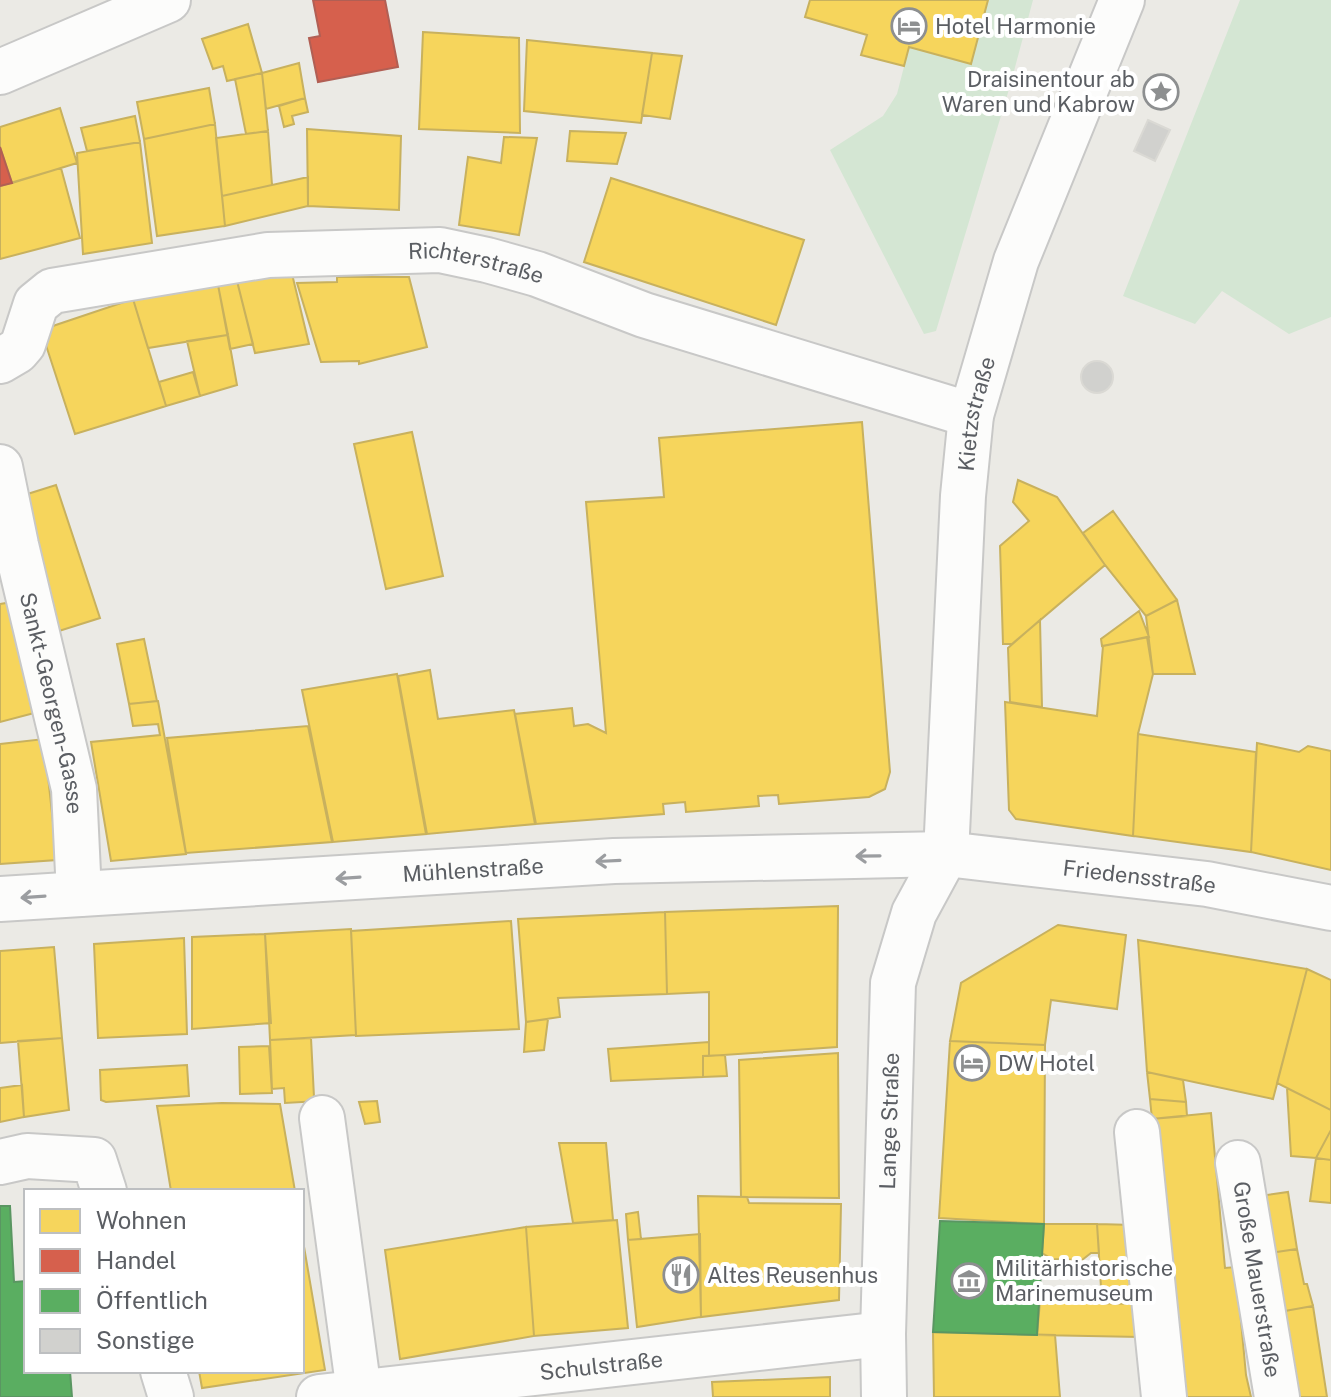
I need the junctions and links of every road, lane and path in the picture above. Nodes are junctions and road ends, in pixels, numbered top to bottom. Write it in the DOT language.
graph roads {
  1 [pos="168,0"];
  2 [pos="1122,0"];
  3 [pos="4,56"];
  4 [pos="0,361"];
  5 [pos="971,415"];
  6 [pos="0,467"];
  7 [pos="946,854"];
  8 [pos="79,894"];
  9 [pos="0,899"];
  10 [pos="1331,908"];
  11 [pos="322,1118"];
  12 [pos="1137,1132"];
  13 [pos="0,1162"];
  14 [pos="1238,1163"];
  15 [pos="103,1189"];
  16 [pos="883,1334"];
  17 [pos="164,1373"];
  18 [pos="339,1394"];
  19 [pos="171,1397"];
  20 [pos="884,1397"];
  21 [pos="1164,1397"];
  22 [pos="1277,1397"];
  1 -- 3 [label="street"];
  2 -- 5 [label="street, Kietzstraße"];
  4 -- 5 [label="street, Richterstraße"];
  5 -- 7 [label="street, Kietzstraße"];
  6 -- 8 [label="street, Sankt-Georgen-Gasse"];
  7 -- 8 [label="street, Mühlenstraße, one-way"];
  7 -- 10 [label="street, Friedensstraße"];
  7 -- 16 [label="street, Lange Straße"];
  8 -- 9 [label="street, Mühlenstraße, one-way"];
  11 -- 18 [label="street"];
  12 -- 21 [label="street"];
  13 -- 15 [label="street"];
  14 -- 22 [label="street, Große Mauerstraße"];
  16 -- 18 [label="street, Schulstraße"];
  16 -- 20 [label="street, Lange Straße"];
  17 -- 19 [label="street"];
}
